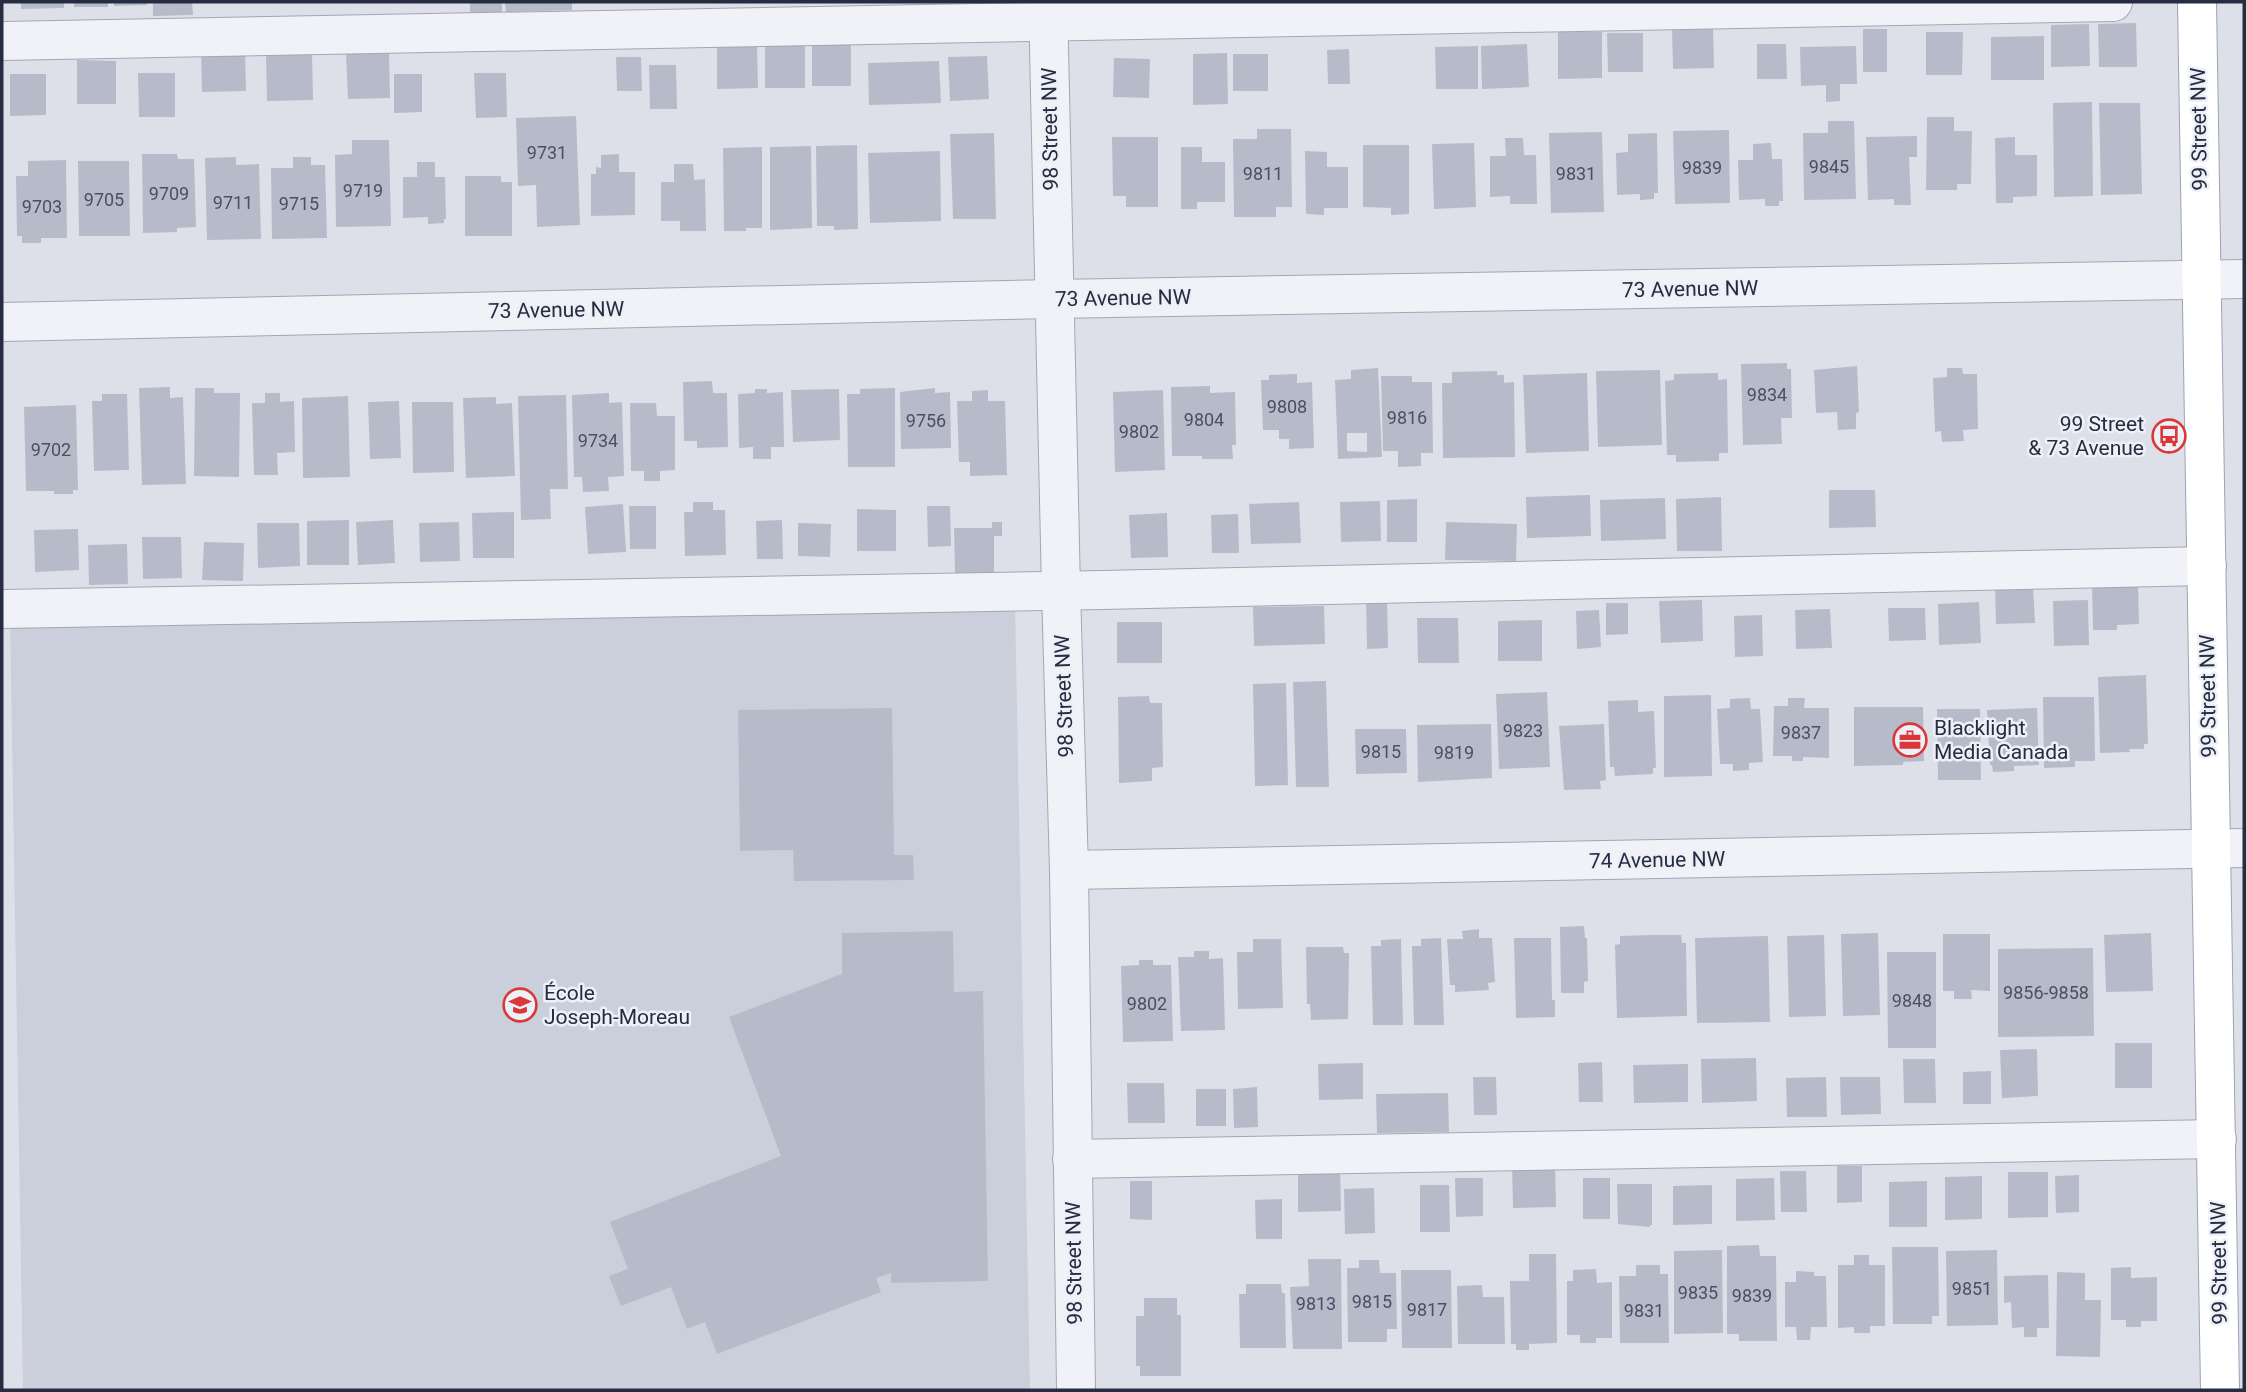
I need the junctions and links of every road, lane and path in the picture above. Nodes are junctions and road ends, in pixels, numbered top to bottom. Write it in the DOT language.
graph roads {
  1 [pos="2113,2"];
  2 [pos="2197,2"];
  3 [pos="1048,12"];
  4 [pos="2,41"];
  5 [pos="2244,279"];
  6 [pos="2203,280"];
  7 [pos="1054,299"];
  8 [pos="2,323"];
  9 [pos="2207,566"];
  10 [pos="1061,590"];
  11 [pos="2,609"];
  12 [pos="2227,849"];
  13 [pos="1069,870"];
  14 [pos="2217,1139"];
  15 [pos="1072,1159"];
  16 [pos="1076,1390"];
  17 [pos="2220,1390"];
  1 -- 3 [label="street"];
  2 -- 6 [label="main road, 99 Street NW"];
  3 -- 4 [label="street"];
  3 -- 7 [label="street, 98 Street NW"];
  5 -- 6 [label="street, 73 Avenue NW"];
  6 -- 7 [label="street, 73 Avenue NW"];
  6 -- 9 [label="main road, 99 Street NW"];
  7 -- 8 [label="street, 73 Avenue NW"];
  7 -- 10 [label="street, 98 Street NW"];
  9 -- 10 [label="street"];
  9 -- 12 [label="main road, 99 Street NW"];
  10 -- 11 [label="street"];
  10 -- 13 [label="street, 98 Street NW"];
  12 -- 13 [label="street, 74 Avenue NW"];
  12 -- 14 [label="main road, 99 Street NW"];
  13 -- 15 [label="street, 98 Street NW"];
  14 -- 15 [label="street"];
  14 -- 17 [label="main road, 99 Street NW"];
  15 -- 16 [label="street, 98 Street NW"];
}
